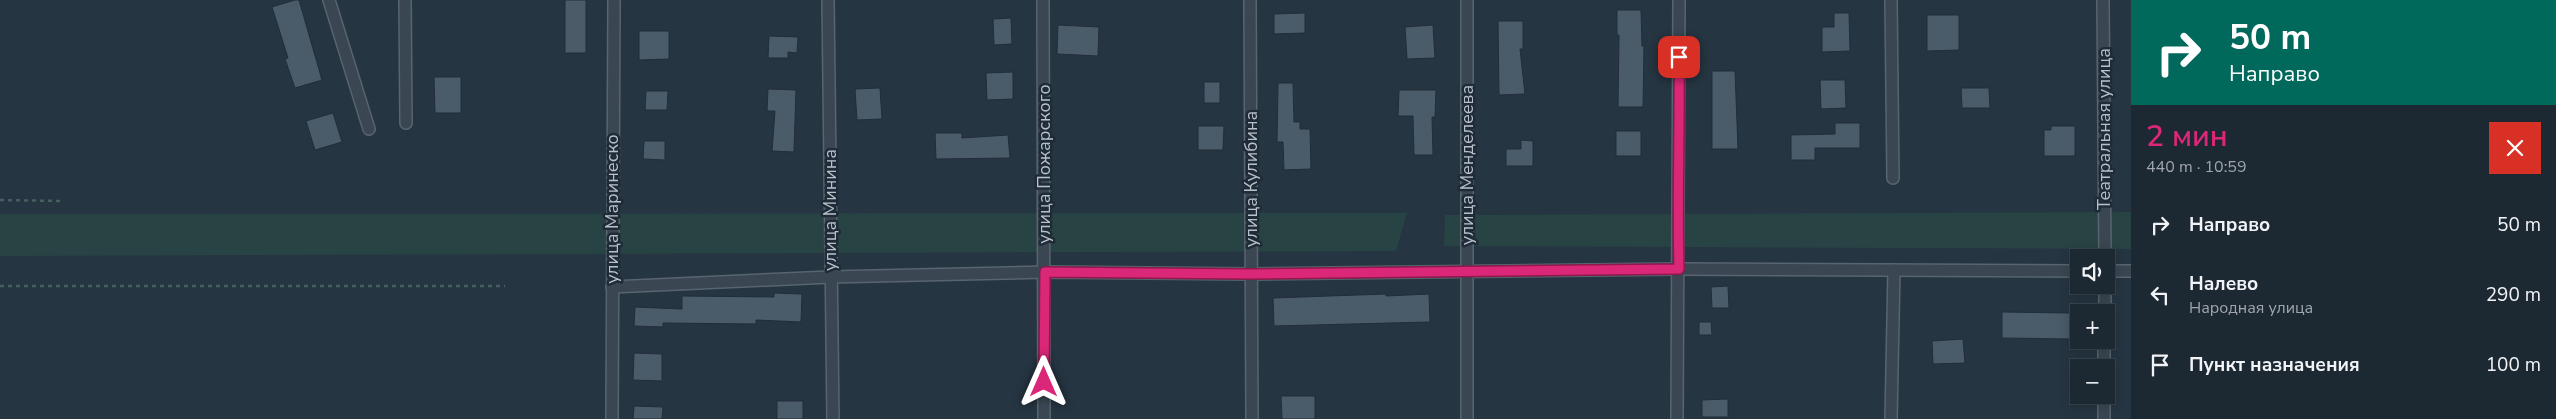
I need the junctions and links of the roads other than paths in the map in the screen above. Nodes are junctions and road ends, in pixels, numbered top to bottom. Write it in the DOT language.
graph roads {
  1 [pos="329,0"];
  2 [pos="405,0"];
  3 [pos="614,0"];
  4 [pos="828,0"];
  5 [pos="1043,0"];
  6 [pos="1250,0"];
  7 [pos="1467,0"];
  8 [pos="1679,0"];
  9 [pos="1891,0"];
  10 [pos="2104,0"];
  11 [pos="406,124"];
  12 [pos="368,129"];
  13 [pos="1893,178"];
  14 [pos="2105,249"];
  15 [pos="1679,269"];
  16 [pos="1894,270"];
  17 [pos="2131,270"];
  18 [pos="2070,271"];
  19 [pos="2115,271"];
  20 [pos="1045,272"];
  21 [pos="1468,273"];
  22 [pos="1251,274"];
  23 [pos="830,277"];
  24 [pos="612,287"];
  25 [pos="2104,404"];
  26 [pos="612,419"];
  27 [pos="833,419"];
  28 [pos="1044,419"];
  29 [pos="1252,419"];
  30 [pos="1467,419"];
  31 [pos="1677,419"];
  32 [pos="1891,419"];
  33 [pos="2104,419"];
  1 -- 12 [label="street"];
  2 -- 11 [label="street"];
  3 -- 24 [label="street, улица Маринеско"];
  4 -- 23 [label="street, улица Минина"];
  5 -- 20 [label="street, улица Пожарского"];
  6 -- 22 [label="street, улица Кулибина"];
  7 -- 21 [label="street, улица Менделеева"];
  8 -- 15 [label="street"];
  9 -- 13 [label="street"];
  10 -- 14 [label="street, Театральная улица"];
  15 -- 16 [label="street"];
  15 -- 21 [label="street"];
  15 -- 31 [label="street"];
  16 -- 18 [label="street"];
  16 -- 32 [label="street"];
  17 -- 19 [label="street"];
  20 -- 22 [label="street"];
  20 -- 23 [label="street"];
  20 -- 28 [label="street, улица Пожарского"];
  21 -- 22 [label="street"];
  21 -- 30 [label="street, улица Менделеева"];
  22 -- 29 [label="street, улица Кулибина"];
  23 -- 24 [label="street"];
  23 -- 27 [label="street, улица Минина"];
  24 -- 26 [label="street, улица Маринеско"];
  25 -- 33 [label="street"];
}
